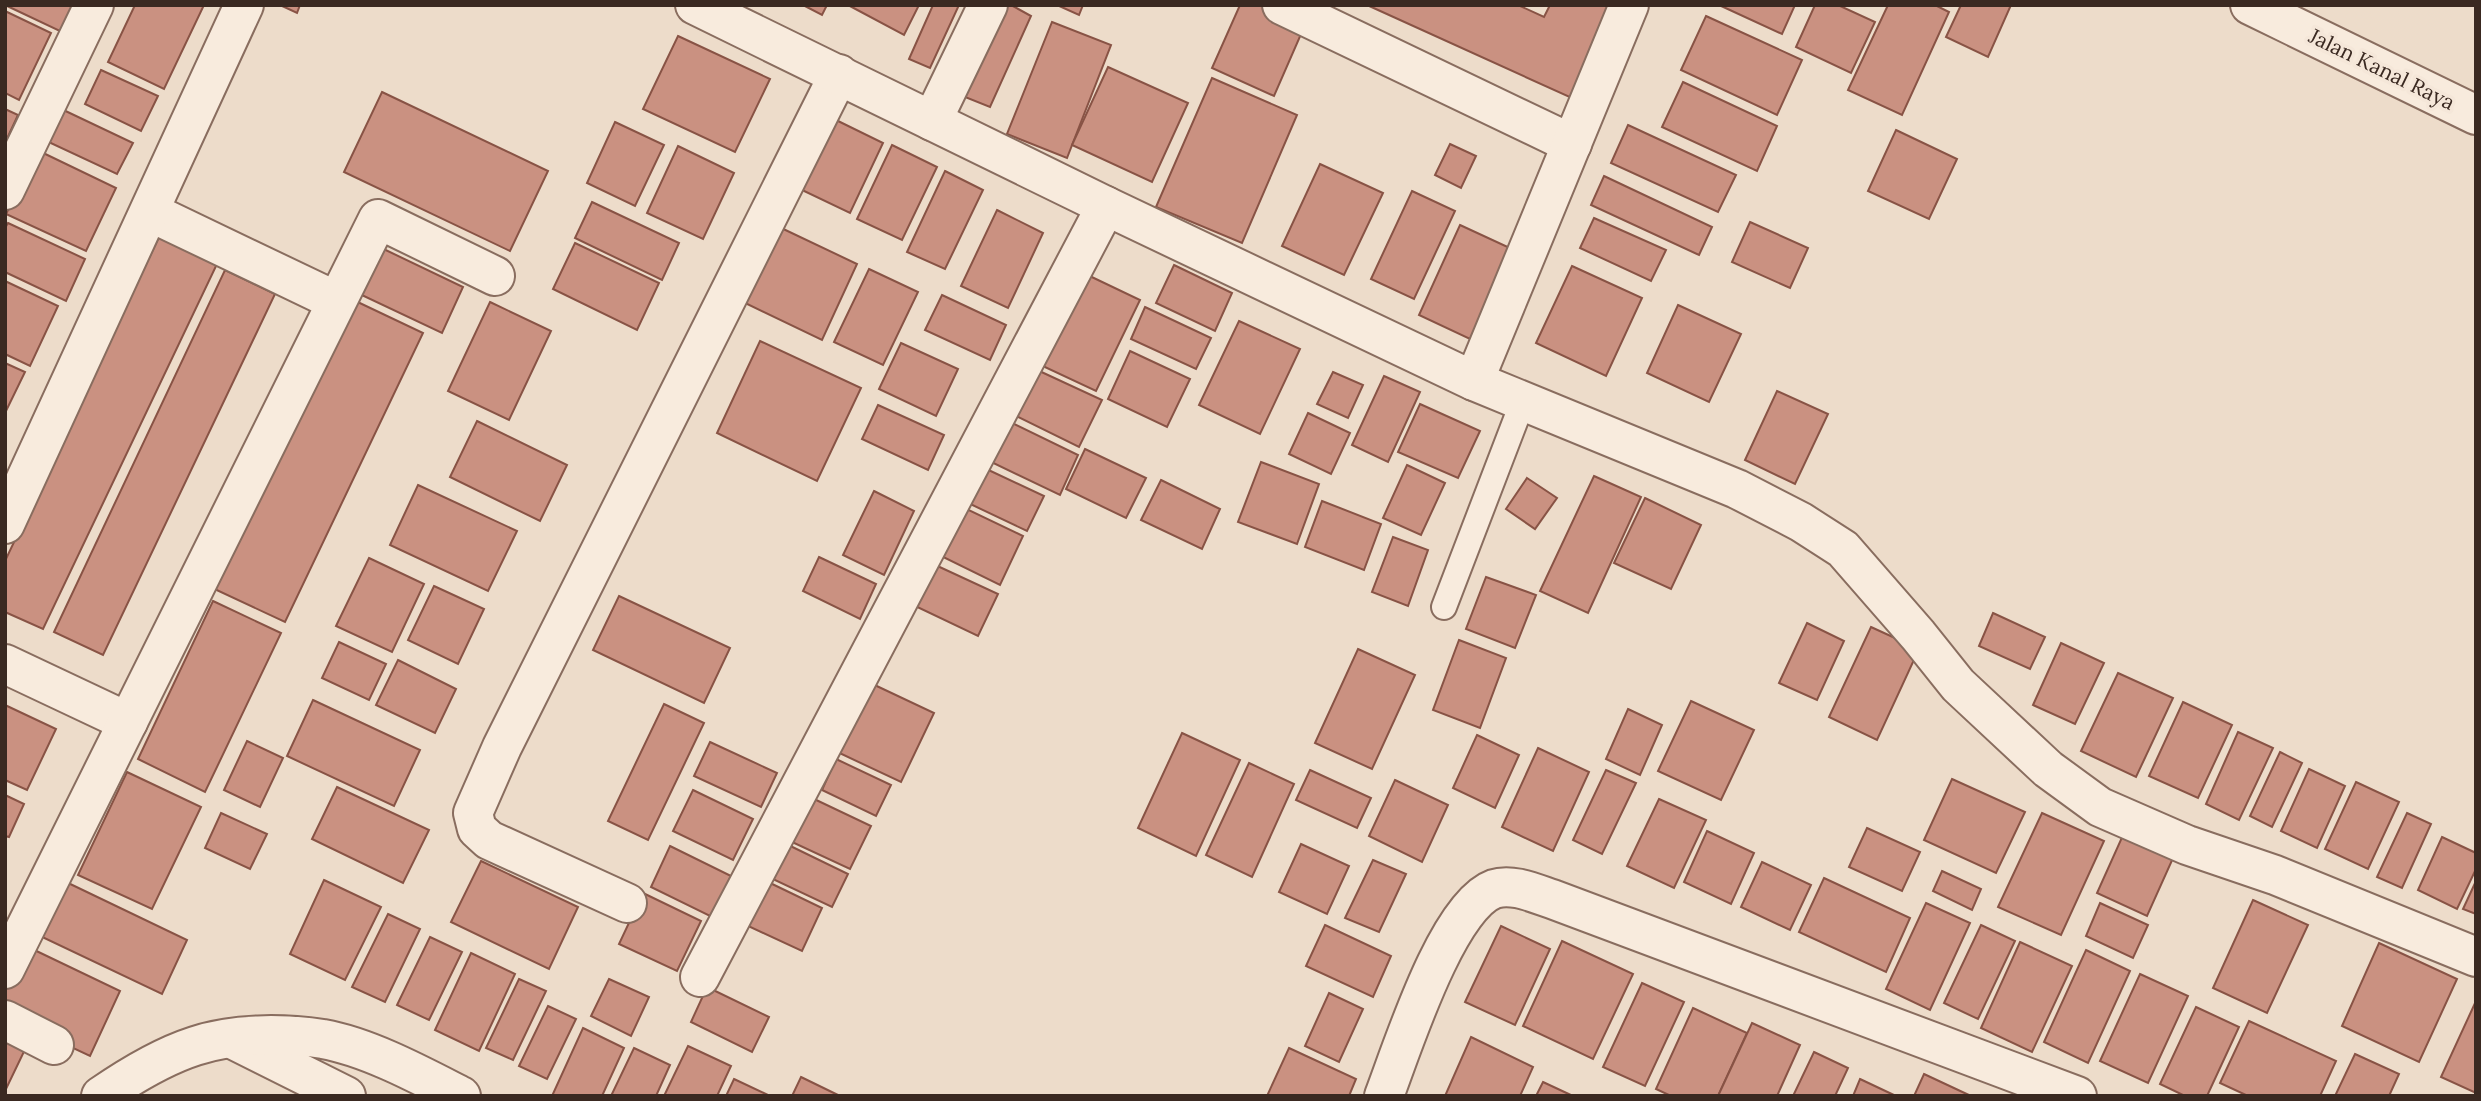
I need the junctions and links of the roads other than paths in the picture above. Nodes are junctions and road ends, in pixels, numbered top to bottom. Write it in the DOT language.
graph roads {
  1 [pos="94,5"];
  2 [pos="244,5"];
  3 [pos="695,5"];
  4 [pos="988,5"];
  5 [pos="1282,5"];
  6 [pos="1629,5"];
  7 [pos="2250,5"];
  8 [pos="839,74"];
  9 [pos="2476,115"];
  10 [pos="932,121"];
  11 [pos="1572,144"];
  12 [pos="5,190"];
  13 [pos="1106,206"];
  14 [pos="150,212"];
  15 [pos="495,275"];
  16 [pos="337,300"];
  17 [pos="1474,381"];
  18 [pos="1523,401"];
  19 [pos="5,524"];
  20 [pos="1444,607"];
  21 [pos="5,664"];
  22 [pos="128,722"];
  23 [pos="626,903"];
  24 [pos="2476,957"];
  25 [pos="5,969"];
  26 [pos="701,977"];
  27 [pos="5,1020"];
  28 [pos="232,1039"];
  29 [pos="54,1045"];
  30 [pos="101,1096"];
  31 [pos="346,1096"];
  32 [pos="461,1096"];
  33 [pos="1384,1096"];
  34 [pos="2077,1096"];
  1 -- 12 [label="street"];
  2 -- 14 [label="street"];
  3 -- 8 [label="street"];
  4 -- 10 [label="street"];
  5 -- 11 [label="street"];
  6 -- 11 [label="street"];
  7 -- 9 [label="street, Jalan Kanal Raya"];
  8 -- 10 [label="street"];
  8 -- 23 [label="street"];
  10 -- 13 [label="street"];
  11 -- 17 [label="street"];
  13 -- 17 [label="street"];
  13 -- 26 [label="street"];
  14 -- 16 [label="street"];
  14 -- 19 [label="street"];
  15 -- 16 [label="street"];
  16 -- 22 [label="street"];
  17 -- 18 [label="street"];
  18 -- 20 [label="lane"];
  18 -- 24 [label="street"];
  21 -- 22 [label="street"];
  22 -- 25 [label="street"];
  27 -- 29 [label="street"];
  28 -- 30 [label="street"];
  28 -- 31 [label="street"];
  28 -- 32 [label="street"];
  33 -- 34 [label="street"];
}
